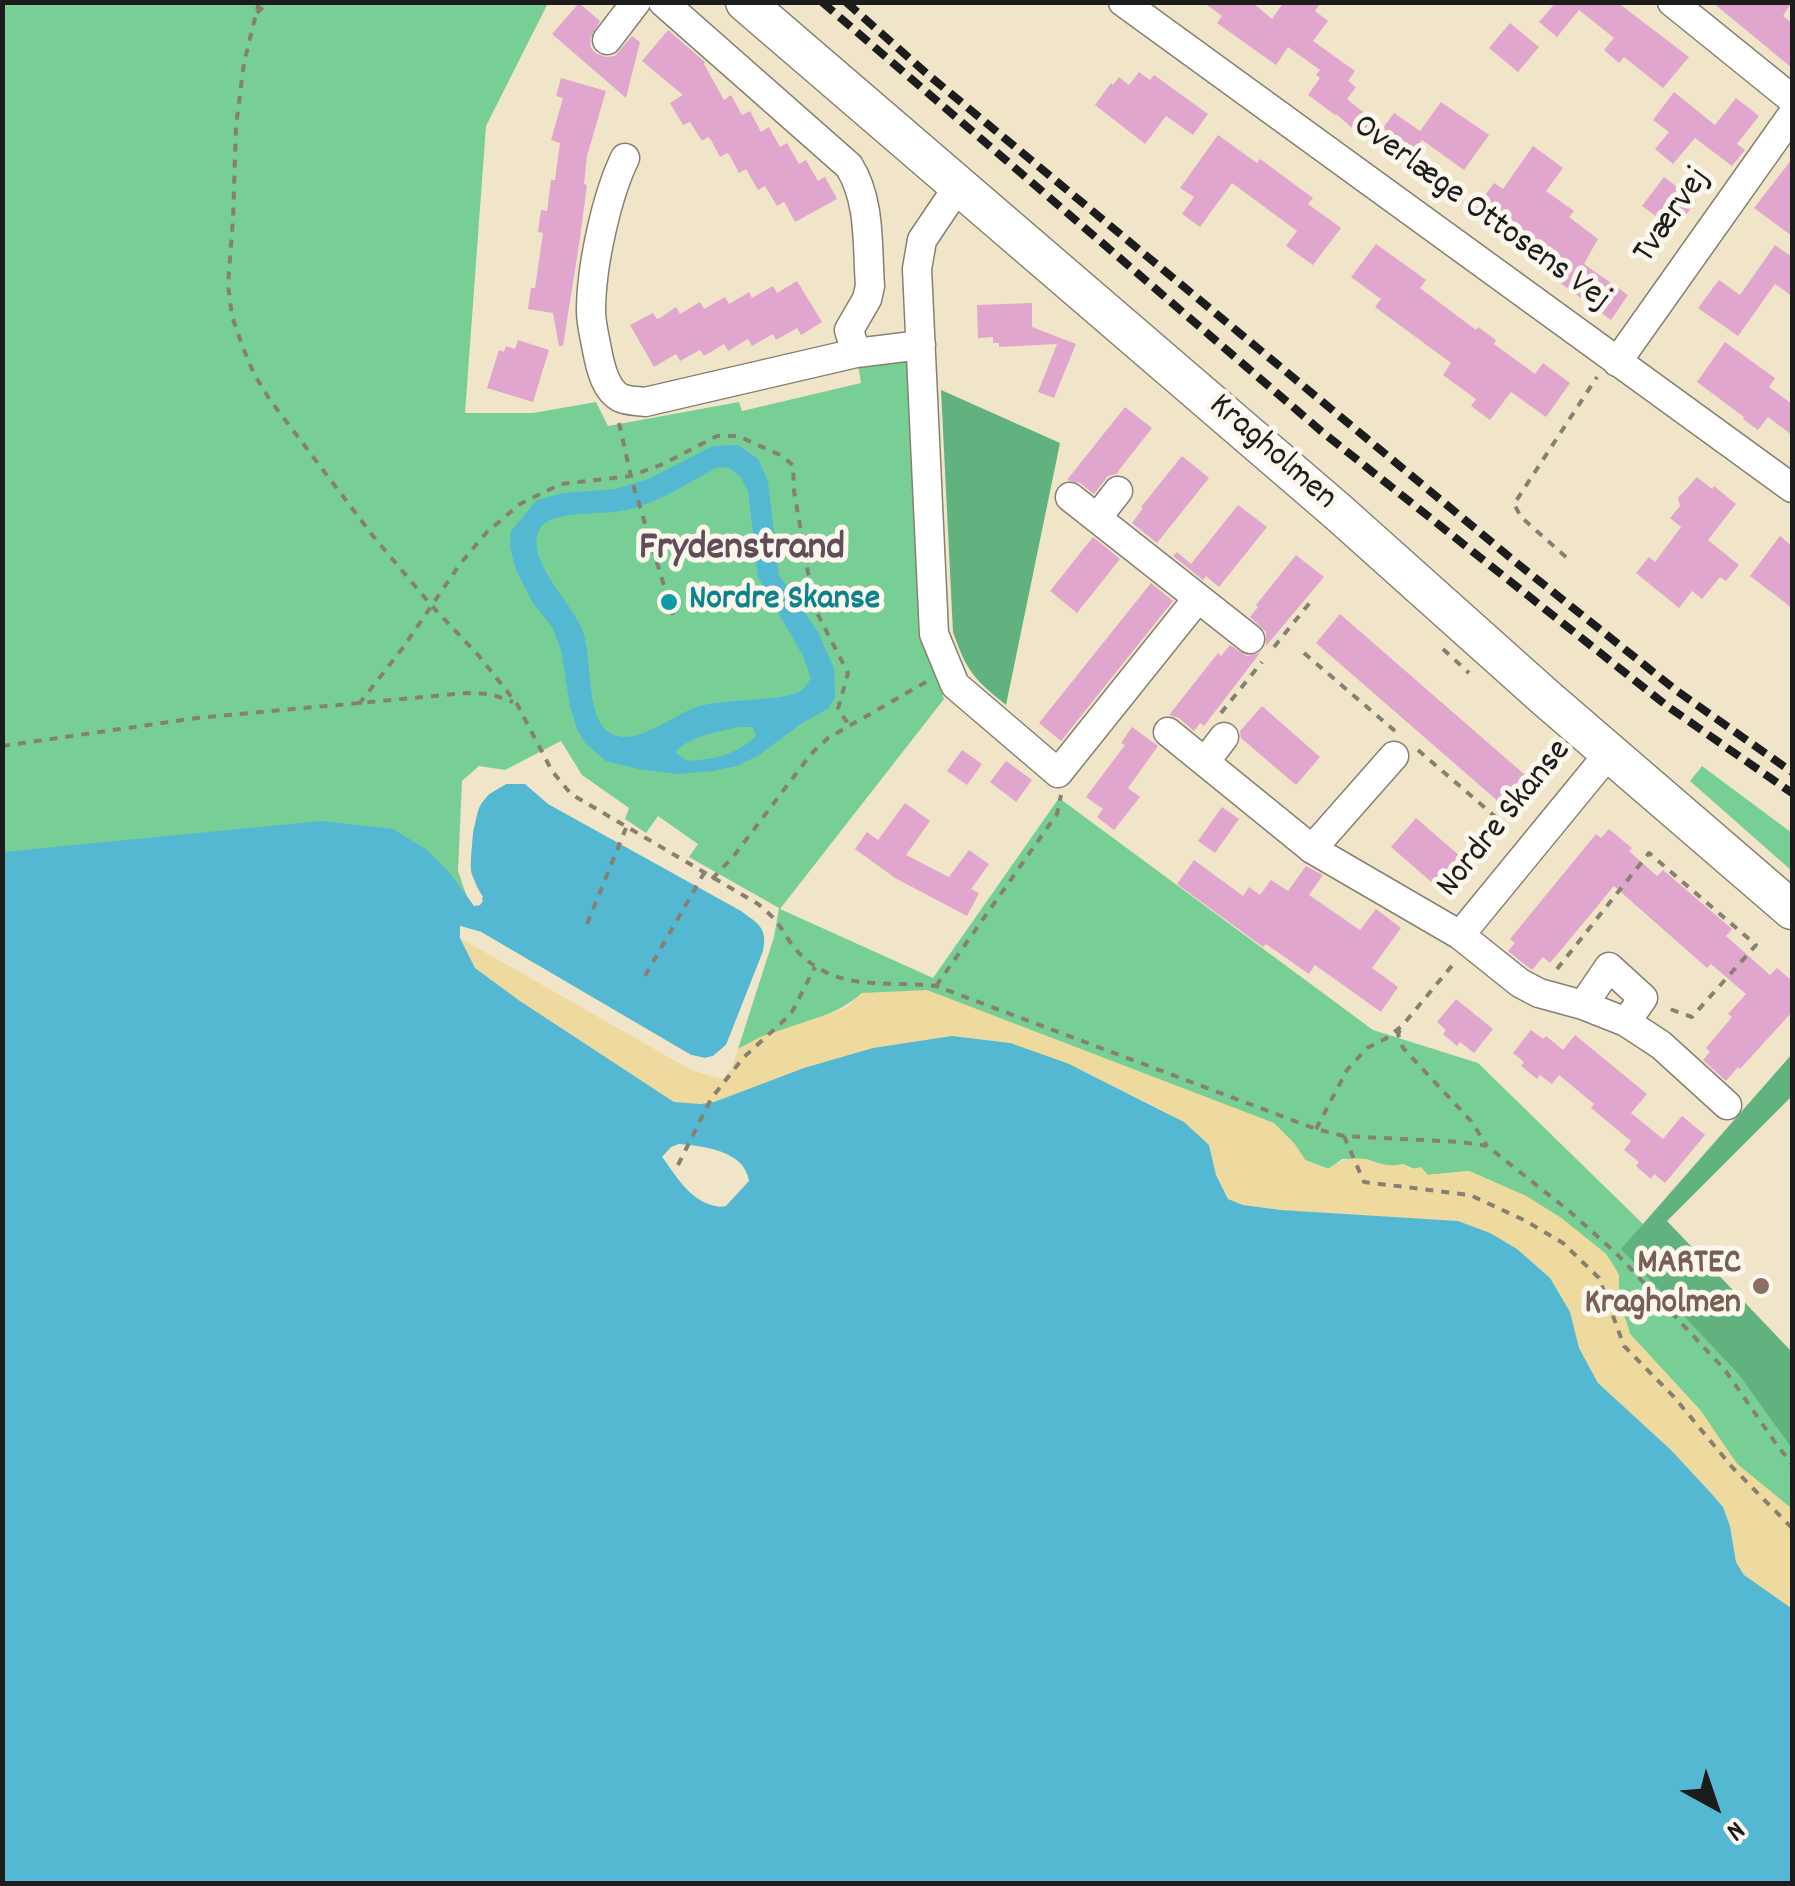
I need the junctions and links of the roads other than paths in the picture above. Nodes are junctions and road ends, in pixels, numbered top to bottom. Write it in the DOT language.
graph roads {
  1 [pos="636,2"];
  2 [pos="663,2"];
  3 [pos="745,2"];
  4 [pos="1124,2"];
  5 [pos="1672,2"];
  6 [pos="608,40"];
  7 [pos="1792,99"];
  8 [pos="1792,115"];
  9 [pos="625,158"];
  10 [pos="959,185"];
  11 [pos="921,344"];
  12 [pos="856,354"];
  13 [pos="1614,359"];
  14 [pos="1792,488"];
  15 [pos="1118,491"];
  16 [pos="1070,497"];
  17 [pos="1097,518"];
  18 [pos="1198,598"];
  19 [pos="1250,639"];
  20 [pos="1168,732"];
  21 [pos="1224,737"];
  22 [pos="1610,752"];
  23 [pos="1394,756"];
  24 [pos="1205,762"];
  25 [pos="1312,849"];
  26 [pos="1792,910"];
  27 [pos="1460,935"];
  28 [pos="1583,1005"];
  29 [pos="1626,1022"];
  30 [pos="1726,1105"];
  1 -- 6 [label="street"];
  2 -- 12 [label="street"];
  3 -- 10 [label="street, Kragholmen"];
  4 -- 13 [label="street, Overlæge Ottosens Vej"];
  5 -- 7 [label="street"];
  8 -- 13 [label="street, Tværvej"];
  9 -- 12 [label="street"];
  10 -- 11 [label="street"];
  10 -- 22 [label="street, Kragholmen"];
  11 -- 12 [label="street"];
  11 -- 18 [label="street"];
  13 -- 14 [label="street, Overlæge Ottosens Vej"];
  15 -- 17 [label="street"];
  16 -- 17 [label="street"];
  17 -- 18 [label="street"];
  18 -- 19 [label="street"];
  20 -- 24 [label="street, Nordre Skanse"];
  21 -- 24 [label="street"];
  22 -- 26 [label="street, Kragholmen"];
  22 -- 27 [label="street, Nordre Skanse"];
  23 -- 25 [label="street"];
  24 -- 25 [label="street, Nordre Skanse"];
  25 -- 27 [label="street, Nordre Skanse"];
  27 -- 28 [label="street, Nordre Skanse"];
  28 -- 29 [label="street, Nordre Skanse"];
  28 -- 29 [label="street"];
  29 -- 30 [label="street, Nordre Skanse"];
}
